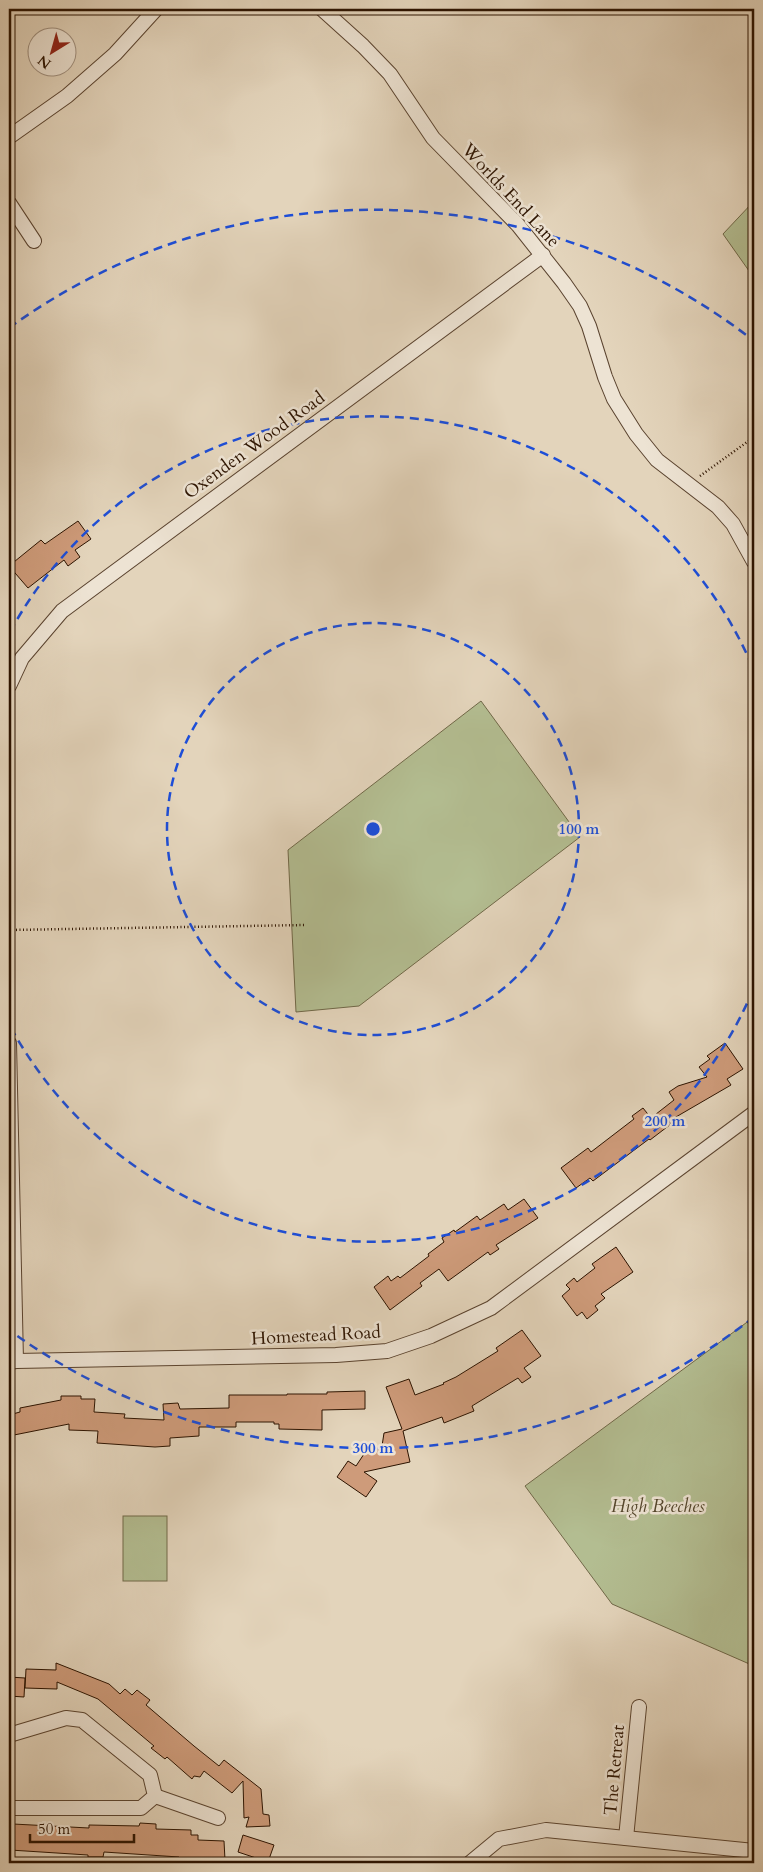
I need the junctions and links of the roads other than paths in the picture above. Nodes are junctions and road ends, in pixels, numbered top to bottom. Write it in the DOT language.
graph roads {
  1 [pos="156,9"];
  2 [pos="322,9"];
  3 [pos="9,137"];
  4 [pos="9,203"];
  5 [pos="34,241"];
  6 [pos="543,255"];
  7 [pos="754,562"];
  8 [pos="9,686"];
  9 [pos="9,1043"];
  10 [pos="754,1113"];
  11 [pos="12,1362"];
  12 [pos="639,1707"];
  13 [pos="9,1735"];
  14 [pos="155,1796"];
  15 [pos="9,1808"];
  16 [pos="218,1818"];
  17 [pos="626,1838"];
  18 [pos="754,1851"];
  19 [pos="470,1863"];
  1 -- 3 [label="street"];
  2 -- 6 [label="street, Worlds End Lane"];
  4 -- 5 [label="street"];
  6 -- 7 [label="street, Worlds End Lane"];
  6 -- 8 [label="street, Oxenden Wood Road"];
  9 -- 11 [label="street"];
  10 -- 11 [label="street, Homestead Road"];
  12 -- 17 [label="street, The Retreat"];
  13 -- 14 [label="street"];
  14 -- 15 [label="street"];
  14 -- 16 [label="street"];
  17 -- 18 [label="street"];
  17 -- 19 [label="street"];
}
